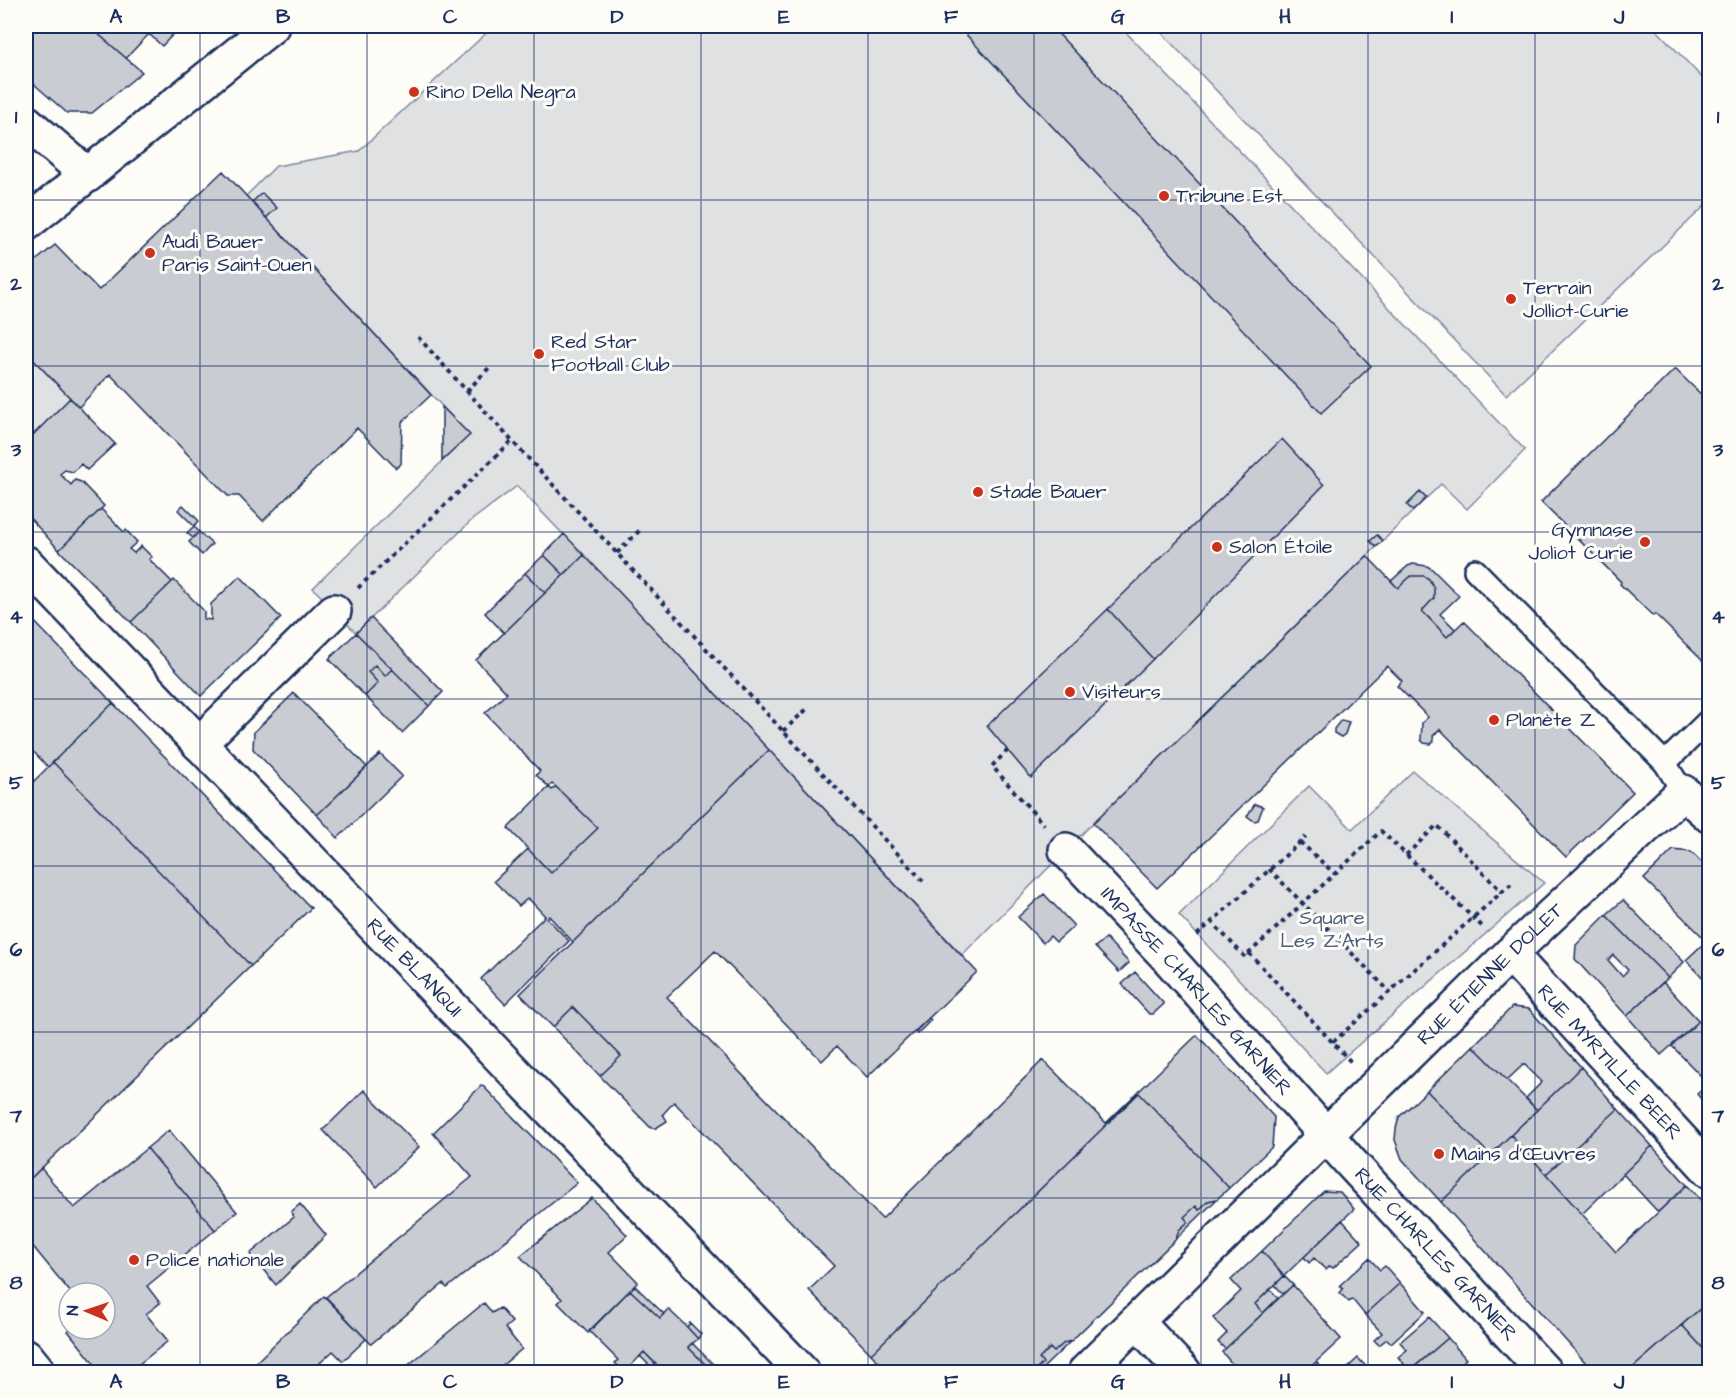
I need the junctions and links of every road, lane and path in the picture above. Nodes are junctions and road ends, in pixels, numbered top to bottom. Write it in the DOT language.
graph roads {
  1 [pos="272,26"];
  2 [pos="26,122"];
  3 [pos="88,175"];
  4 [pos="26,224"];
  5 [pos="418,337"];
  6 [pos="489,368"];
  7 [pos="467,392"];
  8 [pos="512,441"];
  9 [pos="640,530"];
  10 [pos="617,553"];
  11 [pos="26,563"];
  12 [pos="1475,570"];
  13 [pos="334,611"];
  14 [pos="808,708"];
  15 [pos="1710,719"];
  16 [pos="783,731"];
  17 [pos="199,744"];
  18 [pos="1008,750"];
  19 [pos="1665,763"];
  20 [pos="1683,792"];
  21 [pos="1710,816"];
  22 [pos="1306,837"];
  23 [pos="1300,842"];
  24 [pos="1066,850"];
  25 [pos="1406,855"];
  26 [pos="1269,869"];
  27 [pos="1335,874"];
  28 [pos="926,884"];
  29 [pos="1511,884"];
  30 [pos="1502,892"];
  31 [pos="1303,903"];
  32 [pos="1474,918"];
  33 [pos="1211,921"];
  34 [pos="1249,954"];
  35 [pos="1510,954"];
  36 [pos="1169,959"];
  37 [pos="1390,992"];
  38 [pos="1326,1134"];
  39 [pos="1710,1171"];
  40 [pos="1137,1322"];
  41 [pos="26,1356"];
  42 [pos="39,1372"];
  43 [pos="802,1372"];
  44 [pos="1085,1372"];
  45 [pos="1184,1372"];
  46 [pos="1545,1372"];
  1 -- 3 [label="street"];
  2 -- 3 [label="street"];
  3 -- 4 [label="street"];
  5 -- 7 [label="path"];
  6 -- 7 [label="path"];
  7 -- 8 [label="path"];
  8 -- 10 [label="path"];
  8 -- 13 [label="path"];
  9 -- 10 [label="path"];
  10 -- 16 [label="path"];
  11 -- 17 [label="street, RUE BLANQUI"];
  12 -- 19 [label="lane"];
  13 -- 17 [label="street"];
  14 -- 16 [label="path"];
  15 -- 19 [label="lane"];
  16 -- 28 [label="path"];
  17 -- 43 [label="street, RUE BLANQUI"];
  18 -- 24 [label="path"];
  19 -- 20 [label="lane"];
  20 -- 21 [label="street"];
  20 -- 35 [label="street, RUE ÉTIENNE DOLET"];
  22 -- 23 [label="path"];
  23 -- 26 [label="path"];
  23 -- 27 [label="path"];
  24 -- 36 [label="street, IMPASSE CHARLES GARNIER"];
  25 -- 27 [label="path"];
  25 -- 30 [label="path"];
  25 -- 32 [label="path"];
  26 -- 31 [label="path"];
  26 -- 33 [label="path"];
  27 -- 31 [label="path"];
  29 -- 30 [label="path"];
  30 -- 32 [label="path"];
  31 -- 34 [label="path"];
  31 -- 37 [label="path"];
  32 -- 37 [label="path"];
  33 -- 34 [label="path"];
  33 -- 36 [label="path"];
  34 -- 37 [label="path"];
  35 -- 38 [label="street, RUE ÉTIENNE DOLET"];
  35 -- 39 [label="street, RUE MYRTILLE BEER"];
  36 -- 38 [label="street, IMPASSE CHARLES GARNIER"];
  38 -- 40 [label="street, RUE ÉTIENNE DOLET"];
  38 -- 46 [label="street, RUE CHARLES GARNIER"];
  40 -- 44 [label="street, RUE ÉTIENNE DOLET"];
  40 -- 45 [label="street"];
  41 -- 42 [label="street"];
}
